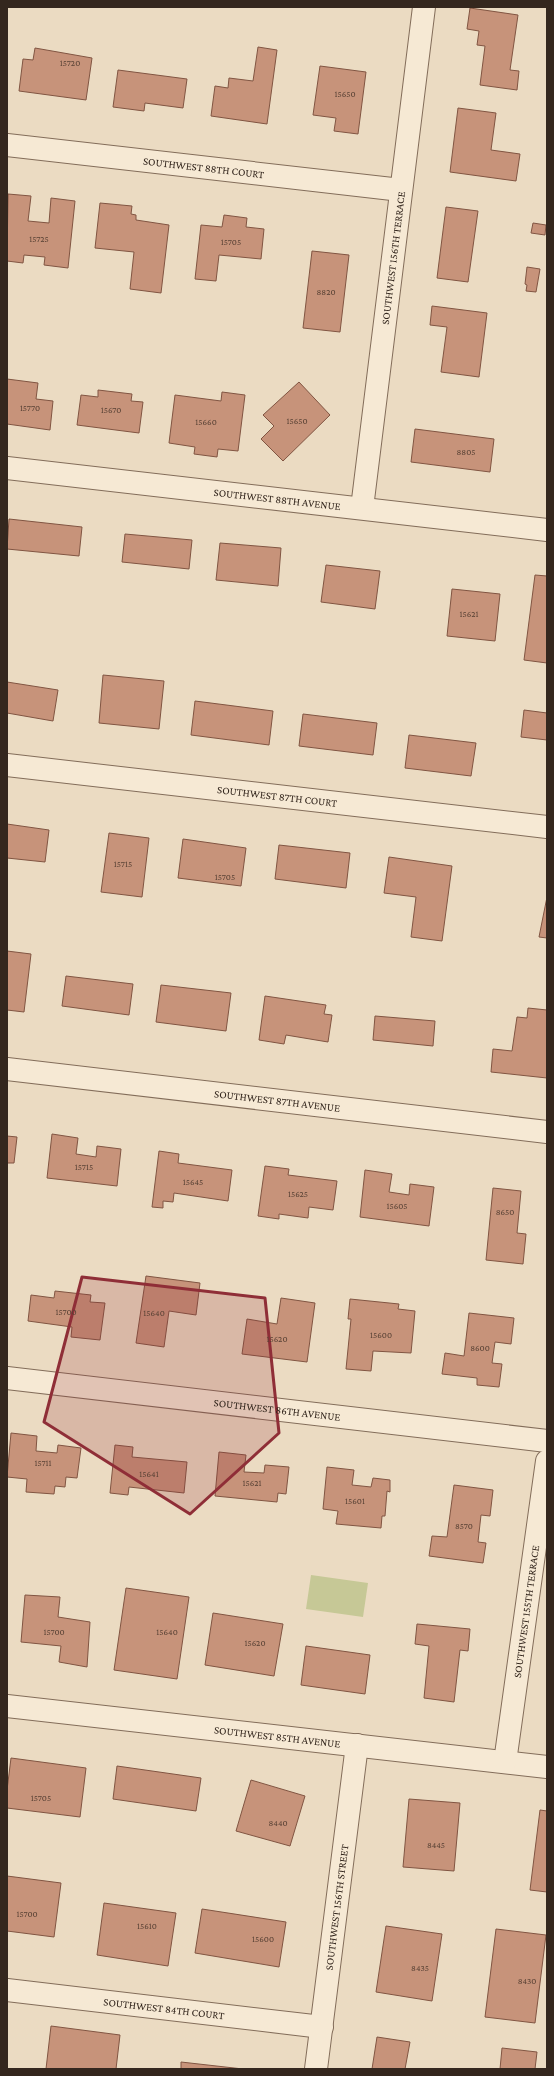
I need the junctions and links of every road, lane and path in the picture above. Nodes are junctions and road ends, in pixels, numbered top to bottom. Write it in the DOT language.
graph roads {
  1 [pos="424,7"];
  2 [pos="7,145"];
  3 [pos="401,190"];
  4 [pos="7,468"];
  5 [pos="362,508"];
  6 [pos="547,530"];
  7 [pos="7,765"];
  8 [pos="547,827"];
  9 [pos="7,1069"];
  10 [pos="547,1132"];
  11 [pos="7,1378"];
  12 [pos="547,1441"];
  13 [pos="547,1461"];
  14 [pos="7,1706"];
  15 [pos="357,1745"];
  16 [pos="505,1762"];
  17 [pos="547,1767"];
  18 [pos="7,1990"];
  19 [pos="322,2027"];
  20 [pos="316,2069"];
  1 -- 3 [label="street, SOUTHWEST 156TH TERRACE"];
  2 -- 3 [label="street, SOUTHWEST 88TH COURT"];
  3 -- 5 [label="street, SOUTHWEST 156TH TERRACE"];
  4 -- 5 [label="street, SOUTHWEST 88TH AVENUE"];
  5 -- 6 [label="street, SOUTHWEST 88TH AVENUE"];
  7 -- 8 [label="street, SOUTHWEST 87TH COURT"];
  9 -- 10 [label="street, SOUTHWEST 87TH AVENUE"];
  11 -- 12 [label="street, SOUTHWEST 86TH AVENUE"];
  13 -- 16 [label="street, SOUTHWEST 155TH TERRACE"];
  14 -- 15 [label="street, SOUTHWEST 85TH AVENUE"];
  15 -- 16 [label="street, SOUTHWEST 85TH AVENUE"];
  15 -- 19 [label="street, SOUTHWEST 156TH STREET"];
  16 -- 17 [label="street, SOUTHWEST 85TH AVENUE"];
  18 -- 19 [label="street, SOUTHWEST 84TH COURT"];
  19 -- 20 [label="street, SOUTHWEST 156TH STREET"];
}
